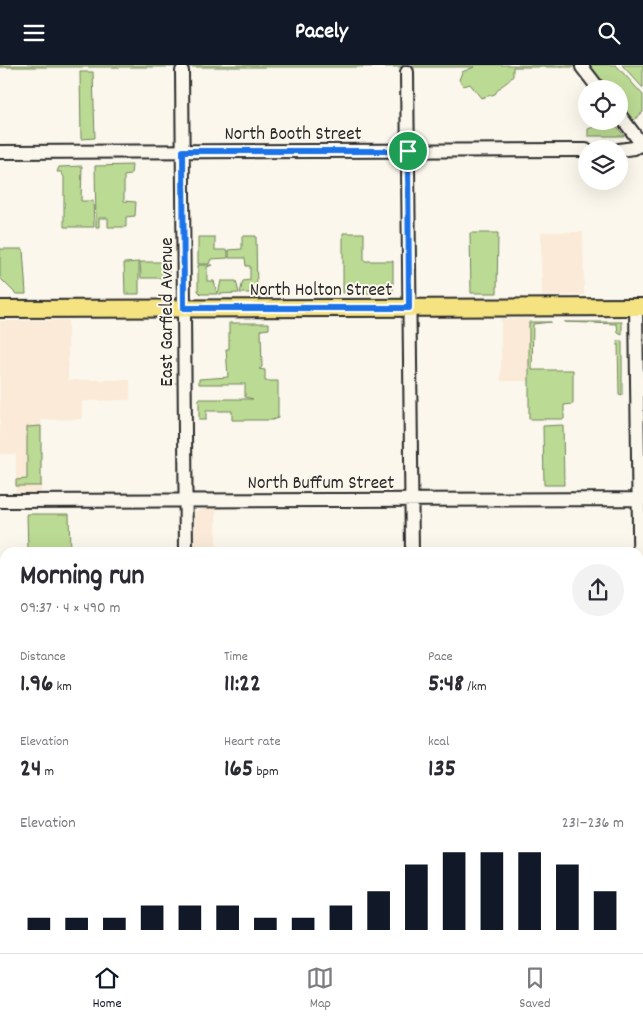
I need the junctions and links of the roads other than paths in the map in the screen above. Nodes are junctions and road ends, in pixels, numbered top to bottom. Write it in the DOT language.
graph roads {
  1 [pos="582,67"];
  2 [pos="182,71"];
  3 [pos="407,72"];
  4 [pos="592,80"];
  5 [pos="628,126"];
  6 [pos="642,145"];
  7 [pos="628,149"];
  8 [pos="578,150"];
  9 [pos="183,151"];
  10 [pos="408,151"];
  11 [pos="0,152"];
  12 [pos="640,307"];
  13 [pos="184,308"];
  14 [pos="409,308"];
  15 [pos="0,309"];
  16 [pos="411,499"];
  17 [pos="641,499"];
  18 [pos="186,500"];
  19 [pos="0,501"];
  20 [pos="186,547"];
  21 [pos="412,547"];
  22 [pos="642,547"];
  1 -- 4 [label="street"];
  2 -- 9 [label="street, East Garfield Avenue"];
  3 -- 10 [label="street"];
  5 -- 6 [label="street"];
  6 -- 7 [label="street"];
  8 -- 10 [label="street, North Booth Street"];
  9 -- 10 [label="street, North Booth Street"];
  9 -- 11 [label="street, North Booth Street"];
  9 -- 13 [label="street, East Garfield Avenue"];
  10 -- 14 [label="street"];
  12 -- 14 [label="main road, North Holton Street"];
  12 -- 17 [label="street"];
  13 -- 14 [label="main road, North Holton Street"];
  13 -- 15 [label="main road, North Holton Street"];
  13 -- 18 [label="street, East Garfield Avenue"];
  14 -- 16 [label="street"];
  16 -- 17 [label="street, North Buffum Street"];
  16 -- 18 [label="street, North Buffum Street"];
  16 -- 21 [label="street"];
  17 -- 22 [label="street"];
  18 -- 19 [label="street, North Buffum Street"];
  18 -- 20 [label="street, East Garfield Avenue"];
}
